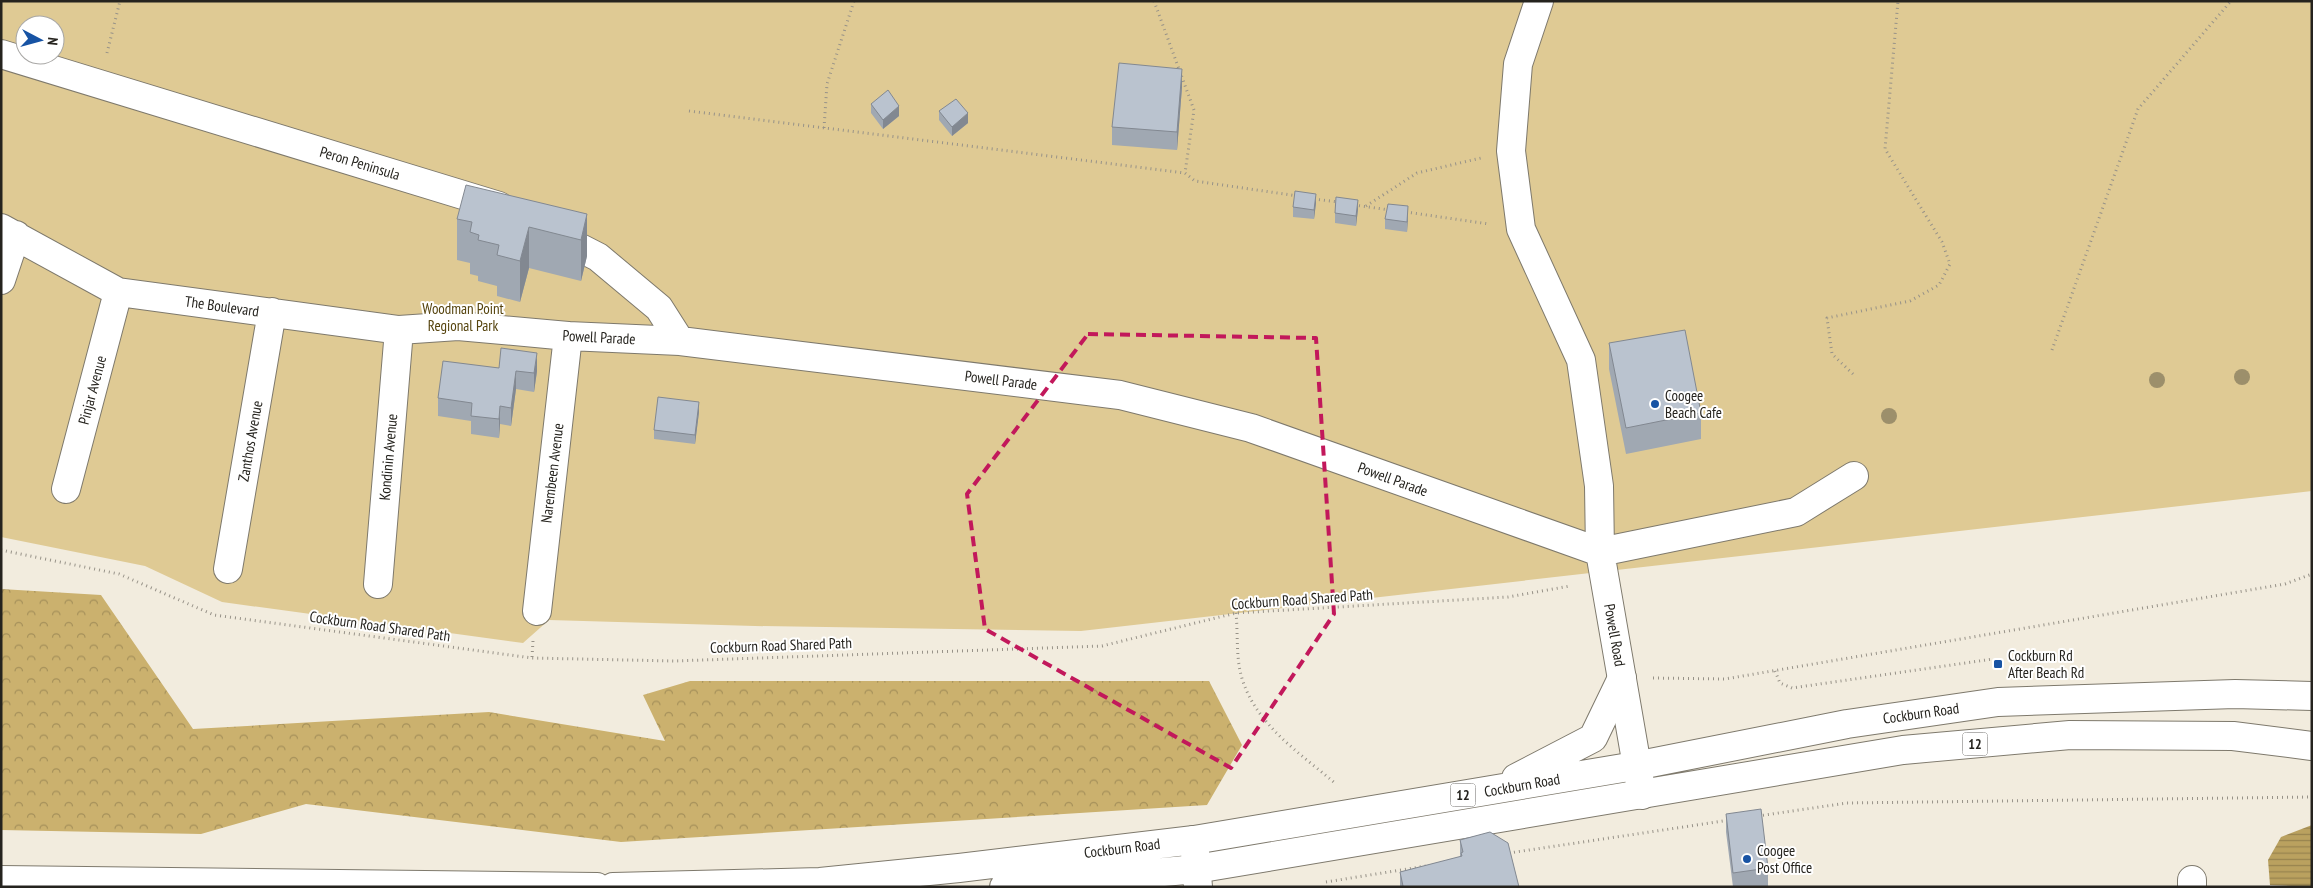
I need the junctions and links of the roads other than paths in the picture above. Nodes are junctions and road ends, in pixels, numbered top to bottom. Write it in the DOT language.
graph roads {
  1 [pos="1539,1"];
  2 [pos="1,54"];
  3 [pos="8,232"];
  4 [pos="1,280"];
  5 [pos="118,292"];
  6 [pos="272,312"];
  7 [pos="458,326"];
  8 [pos="399,330"];
  9 [pos="568,336"];
  10 [pos="680,341"];
  11 [pos="1854,476"];
  12 [pos="66,489"];
  13 [pos="1600,552"];
  14 [pos="228,569"];
  15 [pos="378,584"];
  16 [pos="536,611"];
  17 [pos="1622,678"];
  18 [pos="2312,696"];
  19 [pos="2312,746"];
  20 [pos="1635,766"];
  21 [pos="1493,790"];
  22 [pos="1642,795"];
  23 [pos="1194,840"];
  24 [pos="1197,878"];
  25 [pos="1,880"];
  26 [pos="597,887"];
  27 [pos="612,887"];
  28 [pos="1004,887"];
  1 -- 13 [label="main road, Powell Road"];
  2 -- 10 [label="main road, Peron Peninsula"];
  3 -- 4 [label="main road"];
  3 -- 5 [label="main road, The Boulevard"];
  5 -- 6 [label="main road, The Boulevard"];
  5 -- 12 [label="main road, Pinjar Avenue"];
  6 -- 8 [label="main road, The Boulevard"];
  6 -- 14 [label="main road, Zanthos Avenue"];
  7 -- 8 [label="main road, The Boulevard"];
  7 -- 9 [label="main road, Powell Parade"];
  8 -- 15 [label="main road, Kondinin Avenue"];
  9 -- 10 [label="main road, Powell Parade"];
  9 -- 16 [label="main road, Narembeen Avenue"];
  10 -- 13 [label="main road, Powell Parade"];
  11 -- 13 [label="main road"];
  13 -- 17 [label="main road, Powell Road"];
  17 -- 20 [label="main road, Powell Road"];
  17 -- 21 [label="main road"];
  18 -- 20 [label="main road, Cockburn Road / 12"];
  19 -- 22 [label="main road, Cockburn Road / 12"];
  20 -- 21 [label="main road, Cockburn Road / 12"];
  20 -- 22 [label="main road, Powell Road"];
  21 -- 23 [label="main road, Cockburn Road / 12"];
  22 -- 24 [label="main road, Cockburn Road / 12"];
  23 -- 24 [label="main road"];
  23 -- 27 [label="main road, Cockburn Road / 12"];
  24 -- 28 [label="main road, Cockburn Road / 12"];
  25 -- 26 [label="main road"];
}
